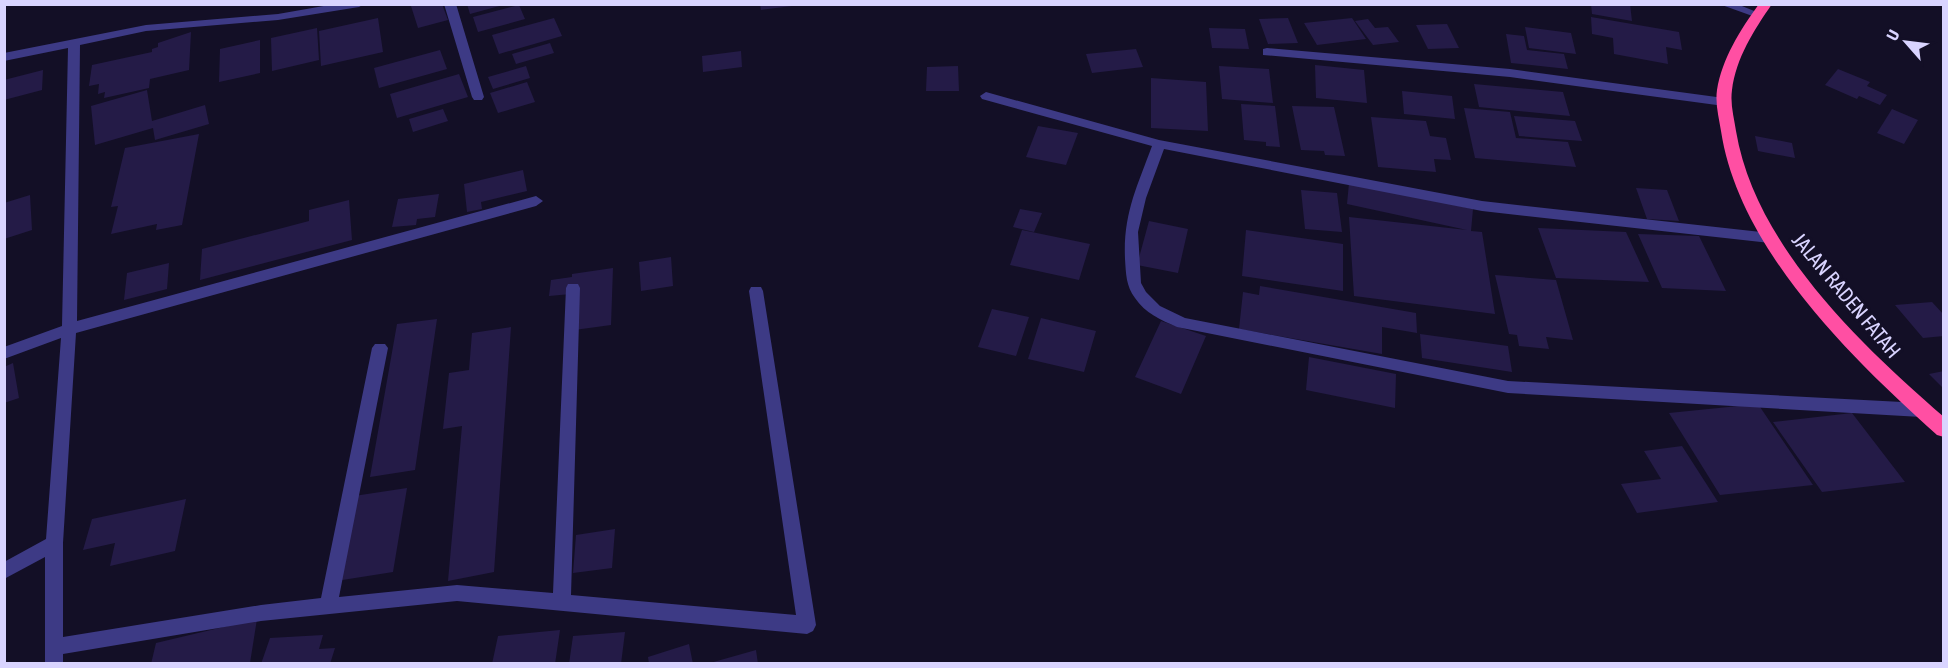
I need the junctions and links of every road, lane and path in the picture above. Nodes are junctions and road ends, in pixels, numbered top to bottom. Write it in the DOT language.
graph roads {
  1 [pos="359,4"];
  2 [pos="450,4"];
  3 [pos="1724,4"];
  4 [pos="1762,10"];
  5 [pos="74,43"];
  6 [pos="1267,52"];
  7 [pos="4,57"];
  8 [pos="986,96"];
  9 [pos="478,97"];
  10 [pos="1724,102"];
  11 [pos="1159,144"];
  12 [pos="536,201"];
  13 [pos="1770,238"];
  14 [pos="573,288"];
  15 [pos="756,291"];
  16 [pos="69,329"];
  17 [pos="380,348"];
  18 [pos="4,353"];
  19 [pos="1921,410"];
  20 [pos="1944,429"];
  21 [pos="54,543"];
  22 [pos="4,572"];
  23 [pos="562,602"];
  24 [pos="328,606"];
  25 [pos="54,655"];
  1 -- 5 [label="street"];
  2 -- 9 [label="street"];
  3 -- 4 [label="street"];
  4 -- 10 [label="highway, JALAN RADEN FATAH"];
  5 -- 7 [label="street"];
  5 -- 16 [label="street"];
  6 -- 10 [label="street"];
  8 -- 11 [label="street"];
  10 -- 13 [label="highway, JALAN RADEN FATAH"];
  11 -- 13 [label="street"];
  11 -- 19 [label="street"];
  12 -- 16 [label="street"];
  13 -- 19 [label="highway, JALAN RADEN FATAH"];
  14 -- 23 [label="street"];
  15 -- 23 [label="street"];
  16 -- 18 [label="street"];
  16 -- 21 [label="street"];
  17 -- 24 [label="street"];
  19 -- 20 [label="highway, JALAN RADEN FATAH"];
  21 -- 22 [label="street"];
  21 -- 25 [label="street"];
  23 -- 24 [label="street"];
  24 -- 25 [label="street"];
}
